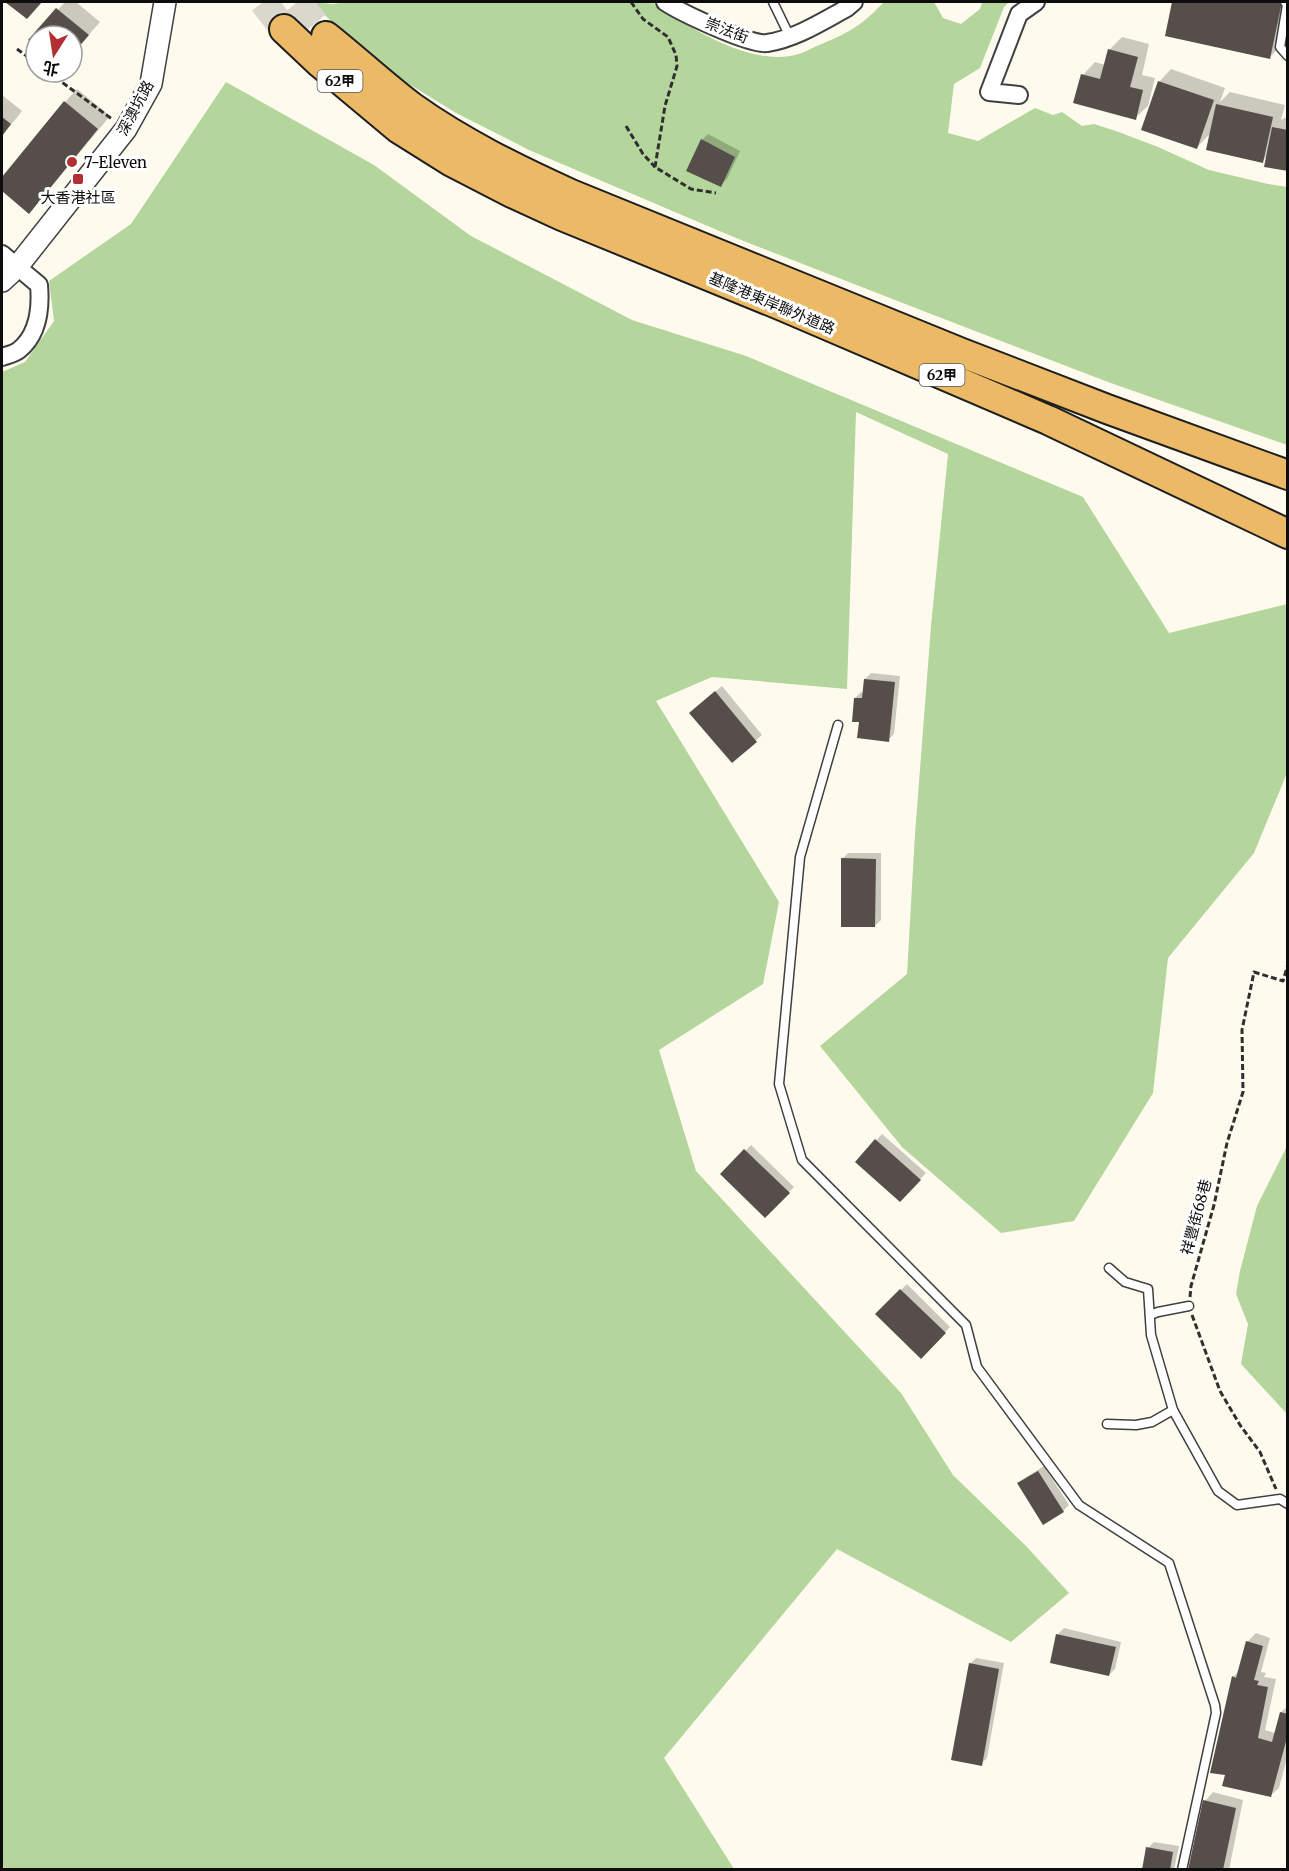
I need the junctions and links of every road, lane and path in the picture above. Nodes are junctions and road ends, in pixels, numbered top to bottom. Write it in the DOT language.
graph roads {
  1 [pos="165,2"];
  2 [pos="632,2"];
  3 [pos="666,2"];
  4 [pos="773,2"];
  5 [pos="854,2"];
  6 [pos="1036,2"];
  7 [pos="1285,2"];
  8 [pos="284,29"];
  9 [pos="326,36"];
  10 [pos="790,37"];
  11 [pos="17,49"];
  12 [pos="24,54"];
  13 [pos="1287,56"];
  14 [pos="64,84"];
  15 [pos="1019,95"];
  16 [pos="405,118"];
  17 [pos="626,126"];
  18 [pos="126,129"];
  19 [pos="655,167"];
  20 [pos="716,193"];
  21 [pos="9,260"];
  22 [pos="2,281"];
  23 [pos="786,295"];
  24 [pos="2,357"];
  25 [pos="1287,475"];
  26 [pos="1287,534"];
  27 [pos="838,725"];
  28 [pos="1287,964"];
  29 [pos="1109,1268"];
  30 [pos="1189,1306"];
  31 [pos="1150,1315"];
  32 [pos="1173,1410"];
  33 [pos="1107,1424"];
  34 [pos="1284,1502"];
  35 [pos="1182,1869"];
  1 -- 18 [label="street, 深澳坑路"];
  2 -- 19 [label="path"];
  3 -- 10 [label="street, 崇法街"];
  4 -- 10 [label="lane"];
  5 -- 10 [label="street, 崇法街"];
  6 -- 15 [label="street"];
  7 -- 13 [label="lane"];
  8 -- 16 [label="highway, 基隆港東岸聯外道路 / 62甲"];
  9 -- 16 [label="highway, 基隆港東岸聯外道路 / 62甲"];
  11 -- 12 [label="path"];
  14 -- 18 [label="path"];
  16 -- 23 [label="highway, 基隆港東岸聯外道路 / 62甲"];
  17 -- 19 [label="path"];
  18 -- 21 [label="street, 深澳坑路"];
  19 -- 20 [label="path"];
  21 -- 22 [label="street, 深澳坑路"];
  21 -- 24 [label="street"];
  23 -- 25 [label="highway, 基隆港東岸聯外道路 / 62甲"];
  23 -- 26 [label="highway, 基隆港東岸聯外道路 / 62甲"];
  27 -- 35 [label="lane"];
  28 -- 30 [label="path, 祥豐街68巷"];
  29 -- 31 [label="lane"];
  30 -- 31 [label="lane"];
  30 -- 34 [label="path, 祥豐街68巷"];
  31 -- 32 [label="lane"];
  32 -- 33 [label="lane"];
  32 -- 34 [label="lane"];
}
